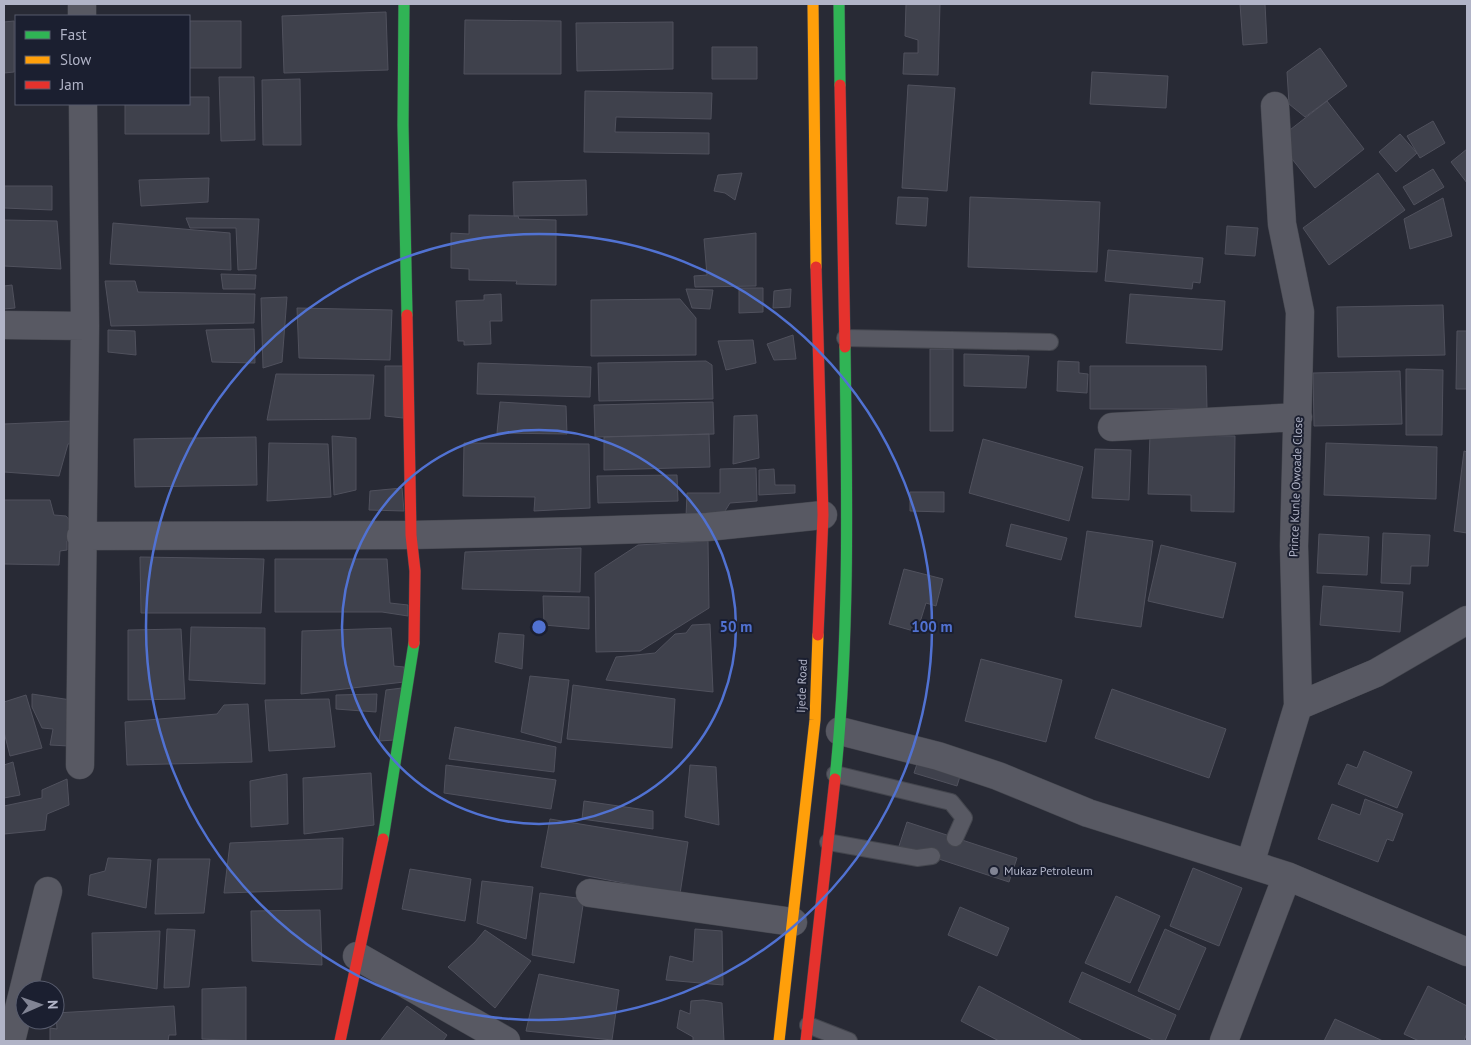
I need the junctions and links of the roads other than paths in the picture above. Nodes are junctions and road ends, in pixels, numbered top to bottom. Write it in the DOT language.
graph roads {
  1 [pos="404,4"];
  2 [pos="813,4"];
  3 [pos="840,4"];
  4 [pos="83,105"];
  5 [pos="1275,106"];
  6 [pos="4,325"];
  7 [pos="85,326"];
  8 [pos="845,338"];
  9 [pos="1050,342"];
  10 [pos="1298,417"];
  11 [pos="1112,427"];
  12 [pos="823,515"];
  13 [pos="411,535"];
  14 [pos="81,536"];
  15 [pos="1467,620"];
  16 [pos="1298,706"];
  17 [pos="840,731"];
  18 [pos="80,765"];
  19 [pos="835,774"];
  20 [pos="955,838"];
  21 [pos="828,842"];
  22 [pos="932,856"];
  23 [pos="1250,864"];
  24 [pos="1287,876"];
  25 [pos="48,891"];
  26 [pos="590,893"];
  27 [pos="793,922"];
  28 [pos="1467,952"];
  29 [pos="358,956"];
  30 [pos="807,1033"];
  31 [pos="11,1041"];
  32 [pos="340,1041"];
  33 [pos="506,1041"];
  34 [pos="779,1041"];
  35 [pos="850,1041"];
  36 [pos="1224,1041"];
  1 -- 13 [label="main road"];
  2 -- 12 [label="main road, Ijede Road"];
  3 -- 8 [label="main road"];
  4 -- 7 [label="street"];
  5 -- 10 [label="street, Prince Kunle Owoade Close"];
  6 -- 7 [label="street"];
  7 -- 14 [label="street"];
  8 -- 9 [label="lane"];
  8 -- 17 [label="main road"];
  10 -- 11 [label="street"];
  10 -- 16 [label="street, Prince Kunle Owoade Close"];
  12 -- 13 [label="street"];
  12 -- 27 [label="main road, Ijede Road"];
  13 -- 14 [label="street"];
  13 -- 29 [label="main road"];
  14 -- 18 [label="street"];
  15 -- 16 [label="street"];
  16 -- 23 [label="street, Prince Kunle Owoade Close"];
  17 -- 19 [label="main road"];
  17 -- 23 [label="street"];
  19 -- 20 [label="lane"];
  19 -- 21 [label="main road"];
  21 -- 22 [label="lane"];
  21 -- 30 [label="main road"];
  23 -- 24 [label="street"];
  24 -- 28 [label="street"];
  24 -- 36 [label="street"];
  25 -- 31 [label="street"];
  26 -- 27 [label="street"];
  27 -- 34 [label="main road, Ijede Road"];
  29 -- 32 [label="main road"];
  29 -- 33 [label="street"];
  30 -- 35 [label="lane"];
}
